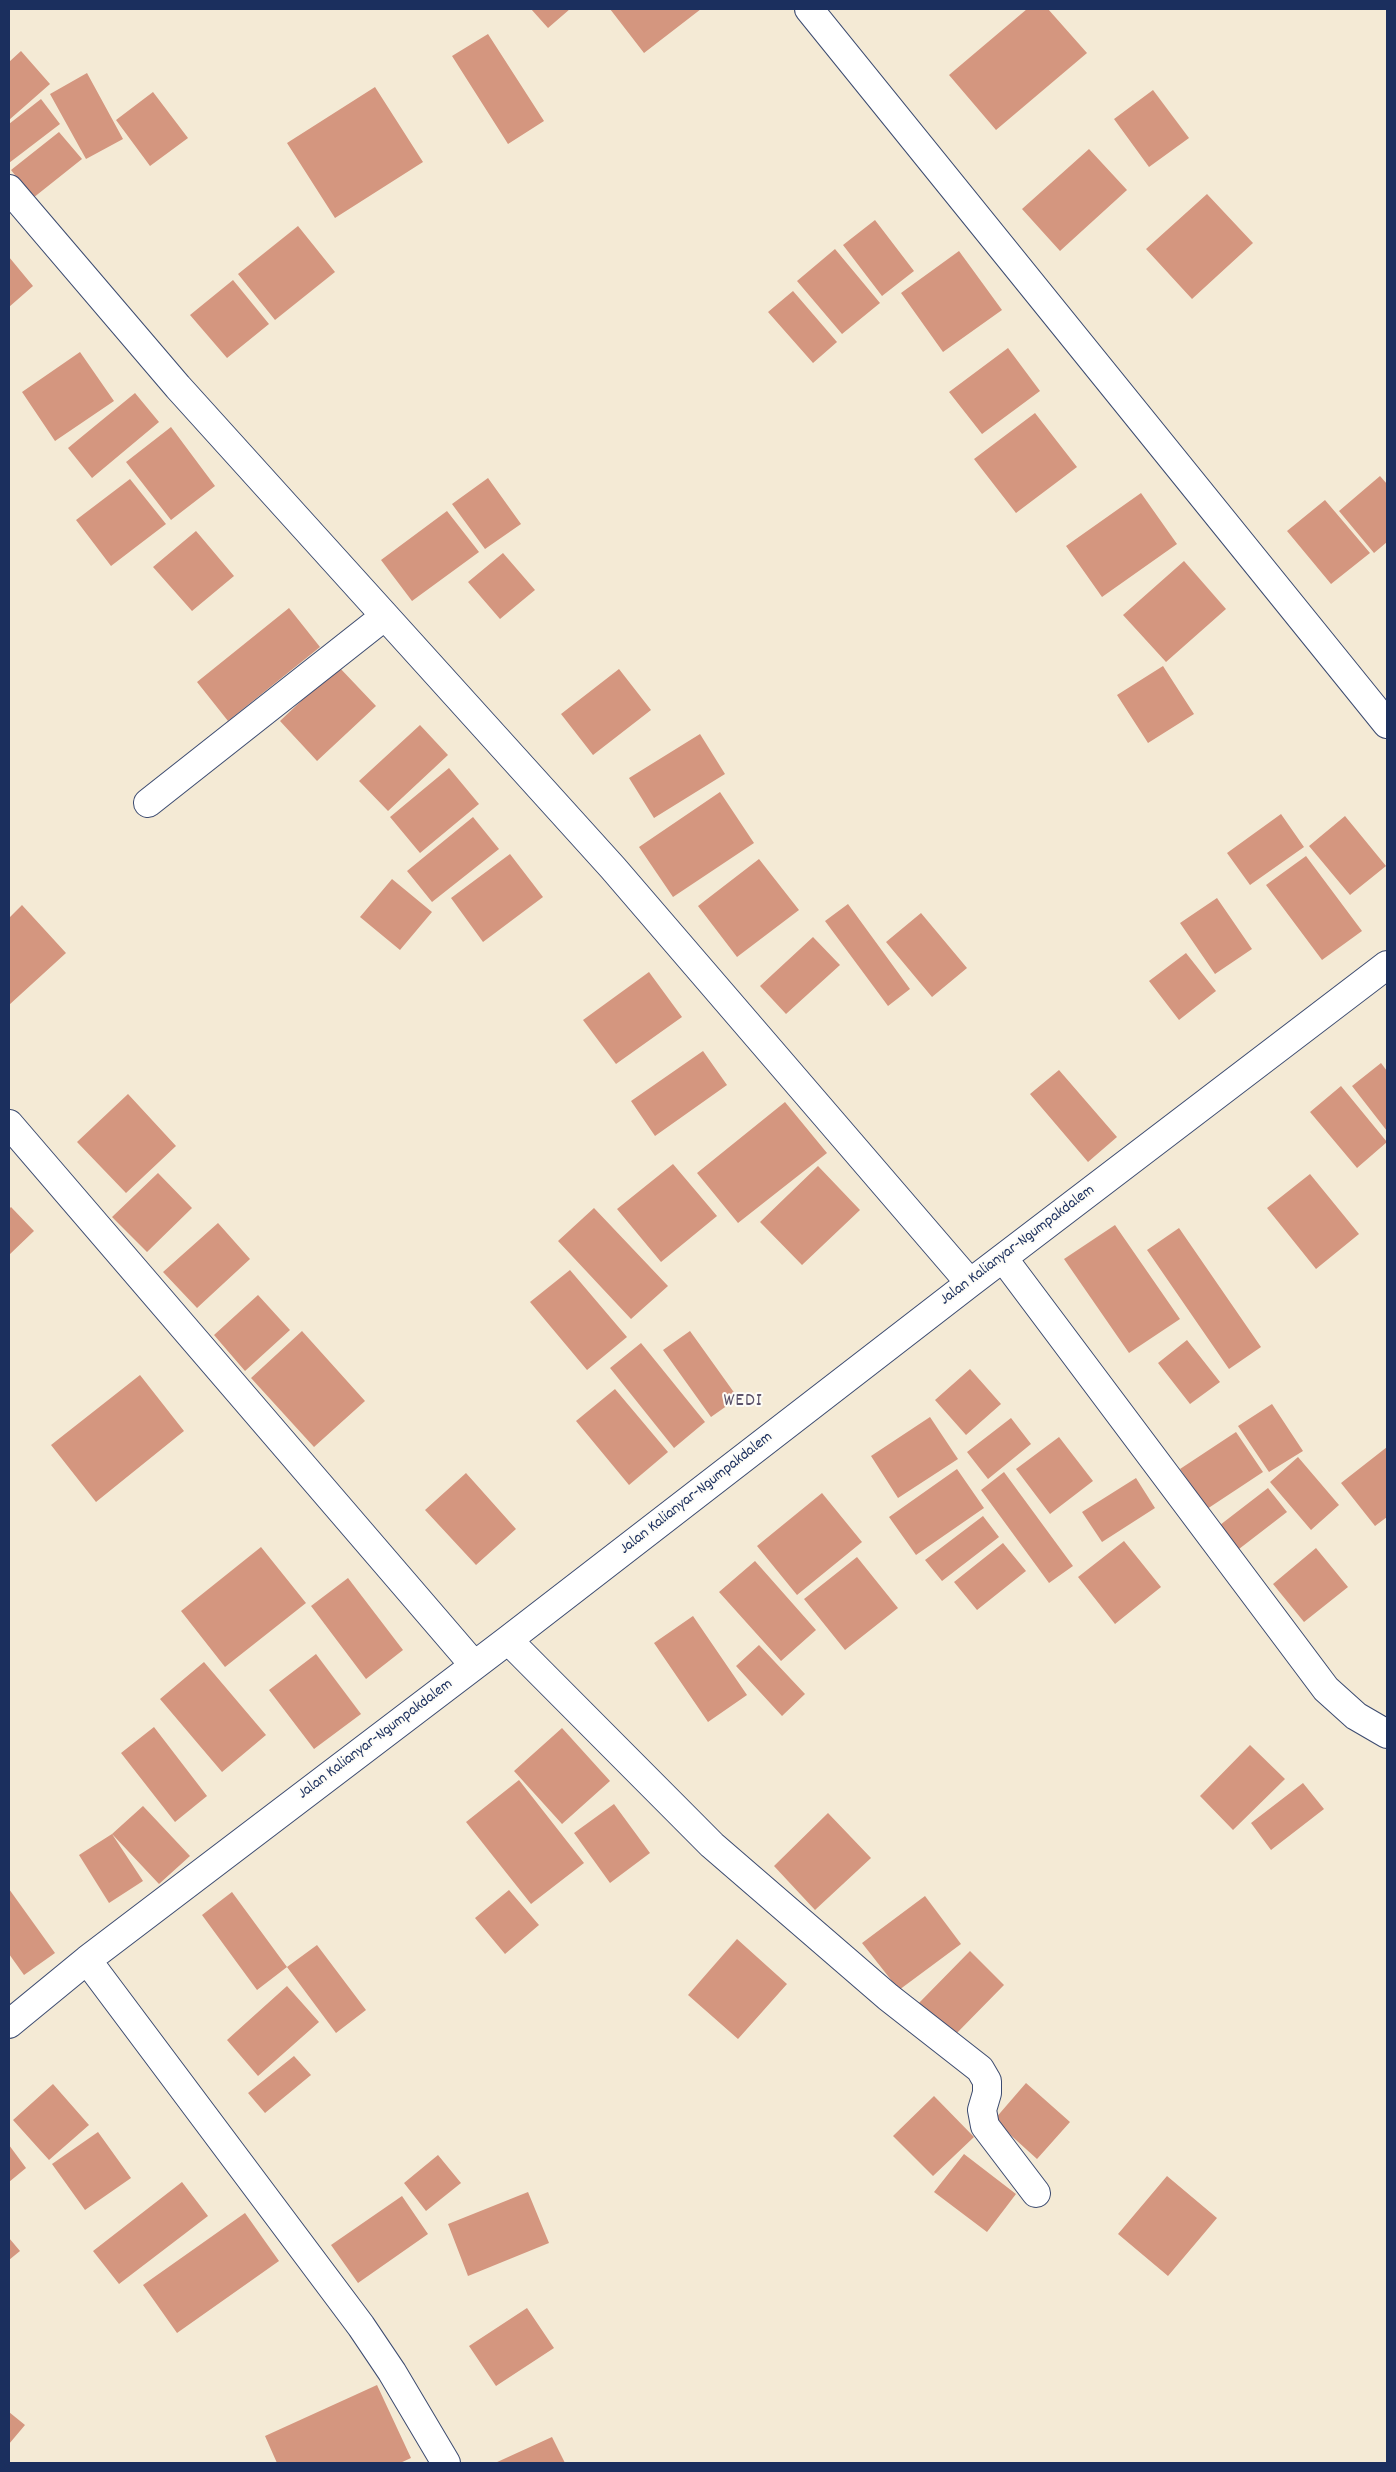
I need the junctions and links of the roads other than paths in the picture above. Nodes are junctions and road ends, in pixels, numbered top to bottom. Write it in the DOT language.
graph roads {
  1 [pos="809,9"];
  2 [pos="9,189"];
  3 [pos="385,616"];
  4 [pos="1387,724"];
  5 [pos="148,803"];
  6 [pos="1387,965"];
  7 [pos="9,1124"];
  8 [pos="1003,1258"];
  9 [pos="970,1283"];
  10 [pos="508,1640"];
  11 [pos="474,1665"];
  12 [pos="1387,1734"];
  13 [pos="87,1960"];
  14 [pos="9,2024"];
  15 [pos="1036,2193"];
  16 [pos="446,2463"];
  1 -- 4 [label="street"];
  2 -- 3 [label="street"];
  3 -- 5 [label="street"];
  3 -- 9 [label="street"];
  6 -- 8 [label="street, Jalan Kalianyar-Ngumpakdalem"];
  7 -- 11 [label="street"];
  8 -- 9 [label="street, Jalan Kalianyar-Ngumpakdalem"];
  8 -- 12 [label="street"];
  9 -- 10 [label="street, Jalan Kalianyar-Ngumpakdalem"];
  10 -- 11 [label="street, Jalan Kalianyar-Ngumpakdalem"];
  10 -- 15 [label="street"];
  11 -- 13 [label="street, Jalan Kalianyar-Ngumpakdalem"];
  13 -- 14 [label="street, Jalan Kalianyar-Ngumpakdalem"];
  13 -- 16 [label="street"];
}
